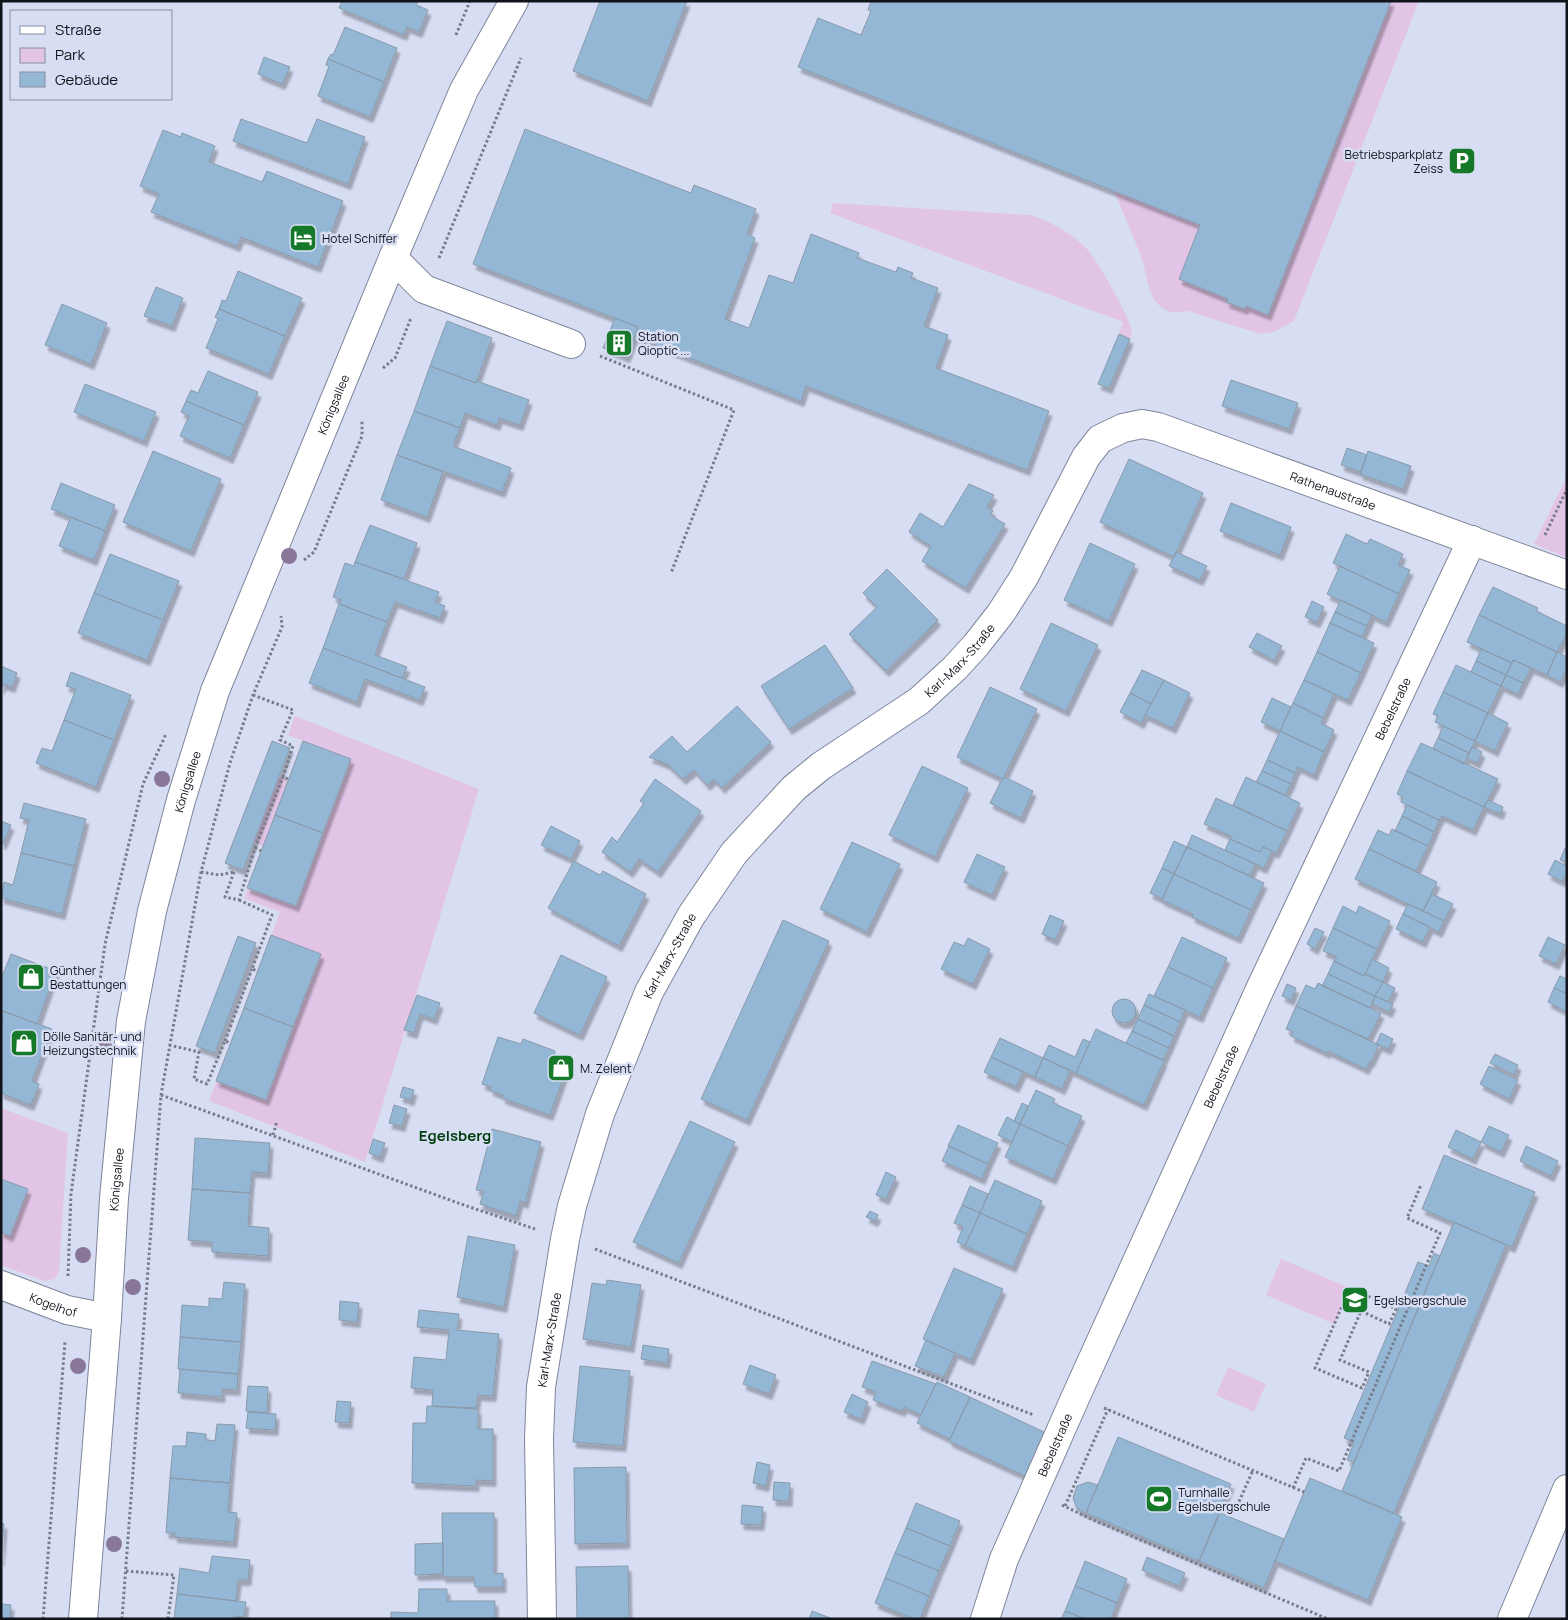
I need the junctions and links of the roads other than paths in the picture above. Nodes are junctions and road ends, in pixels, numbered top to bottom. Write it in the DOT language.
graph roads {
  1 [pos="514,1"];
  2 [pos="393,258"];
  3 [pos="428,281"];
  4 [pos="491,297"];
  5 [pos="571,344"];
  6 [pos="1100,439"];
  7 [pos="1472,540"];
  8 [pos="1567,575"];
  9 [pos="1,1285"];
  10 [pos="107,1318"];
  11 [pos="1567,1489"];
  12 [pos="83,1619"];
  13 [pos="542,1619"];
  14 [pos="985,1619"];
  15 [pos="1512,1619"];
  1 -- 2 [label="street, Königsallee"];
  2 -- 3 [label="street"];
  2 -- 10 [label="street, Königsallee"];
  3 -- 4 [label="street"];
  3 -- 5 [label="street"];
  6 -- 7 [label="street, Rathenaustraße"];
  6 -- 13 [label="street, Karl-Marx-Straße"];
  7 -- 8 [label="street, Rathenaustraße"];
  7 -- 14 [label="street, Bebelstraße"];
  9 -- 10 [label="street, Kogelhof"];
  10 -- 12 [label="street, Königsallee"];
  11 -- 15 [label="street"];
}
